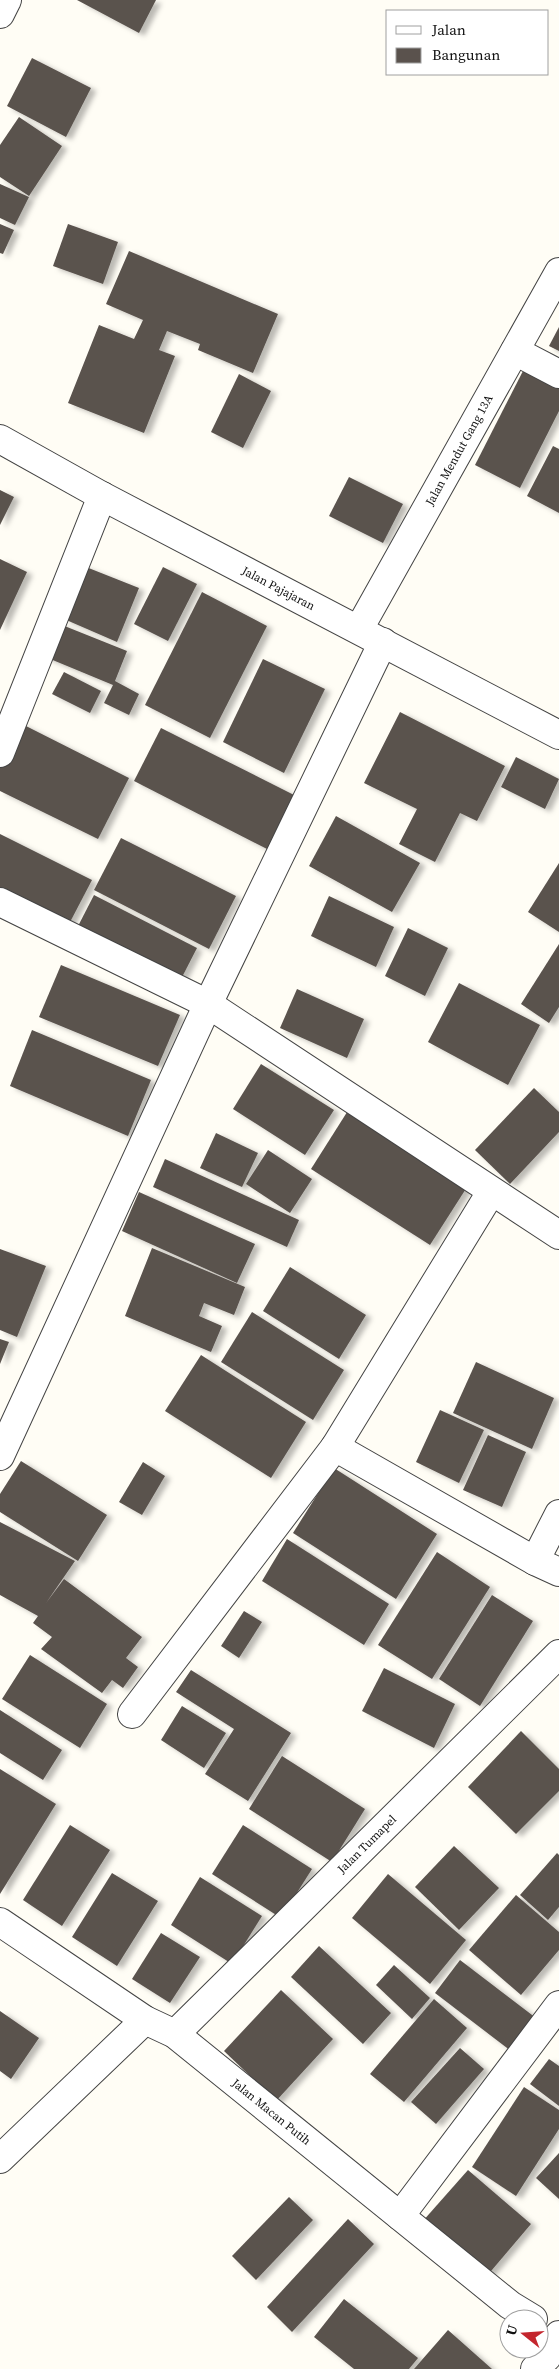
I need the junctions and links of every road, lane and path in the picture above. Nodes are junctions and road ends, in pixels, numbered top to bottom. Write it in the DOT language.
graph roads {
  1 [pos="7,0"];
  2 [pos="0,14"];
  3 [pos="559,272"];
  4 [pos="515,351"];
  5 [pos="559,374"];
  6 [pos="0,439"];
  7 [pos="102,496"];
  8 [pos="358,629"];
  9 [pos="383,642"];
  10 [pos="559,735"];
  11 [pos="0,753"];
  12 [pos="0,902"];
  13 [pos="208,1004"];
  14 [pos="491,1192"];
  15 [pos="559,1235"];
  16 [pos="335,1447"];
  17 [pos="0,1456"];
  18 [pos="559,1514"];
  19 [pos="534,1560"];
  20 [pos="559,1572"];
  21 [pos="559,1654"];
  22 [pos="132,1714"];
  23 [pos="0,1922"];
  24 [pos="559,2005"];
  25 [pos="144,2020"];
  26 [pos="175,2034"];
  27 [pos="0,2160"];
  28 [pos="400,2216"];
  29 [pos="517,2309"];
  30 [pos="559,2335"];
  31 [pos="535,2369"];
  1 -- 2 [label="street"];
  3 -- 4 [label="street, Jalan Mendut Gang 13A"];
  4 -- 5 [label="street"];
  4 -- 8 [label="street, Jalan Mendut Gang 13A"];
  6 -- 7 [label="street, Jalan Pajajaran"];
  7 -- 8 [label="street, Jalan Pajajaran"];
  7 -- 11 [label="street"];
  8 -- 9 [label="street, Jalan Pajajaran"];
  9 -- 10 [label="street, Jalan Pajajaran"];
  9 -- 13 [label="street"];
  12 -- 13 [label="street"];
  13 -- 14 [label="street"];
  13 -- 17 [label="street"];
  14 -- 15 [label="street"];
  14 -- 16 [label="street"];
  16 -- 19 [label="street"];
  16 -- 22 [label="street"];
  18 -- 19 [label="street"];
  19 -- 20 [label="street"];
  21 -- 26 [label="street, Jalan Tumapel"];
  23 -- 25 [label="street, Jalan Macan Putih"];
  24 -- 28 [label="street"];
  25 -- 26 [label="street, Jalan Macan Putih"];
  25 -- 27 [label="street"];
  26 -- 28 [label="street, Jalan Macan Putih"];
  28 -- 29 [label="street, Jalan Macan Putih"];
  30 -- 31 [label="street"];
}
